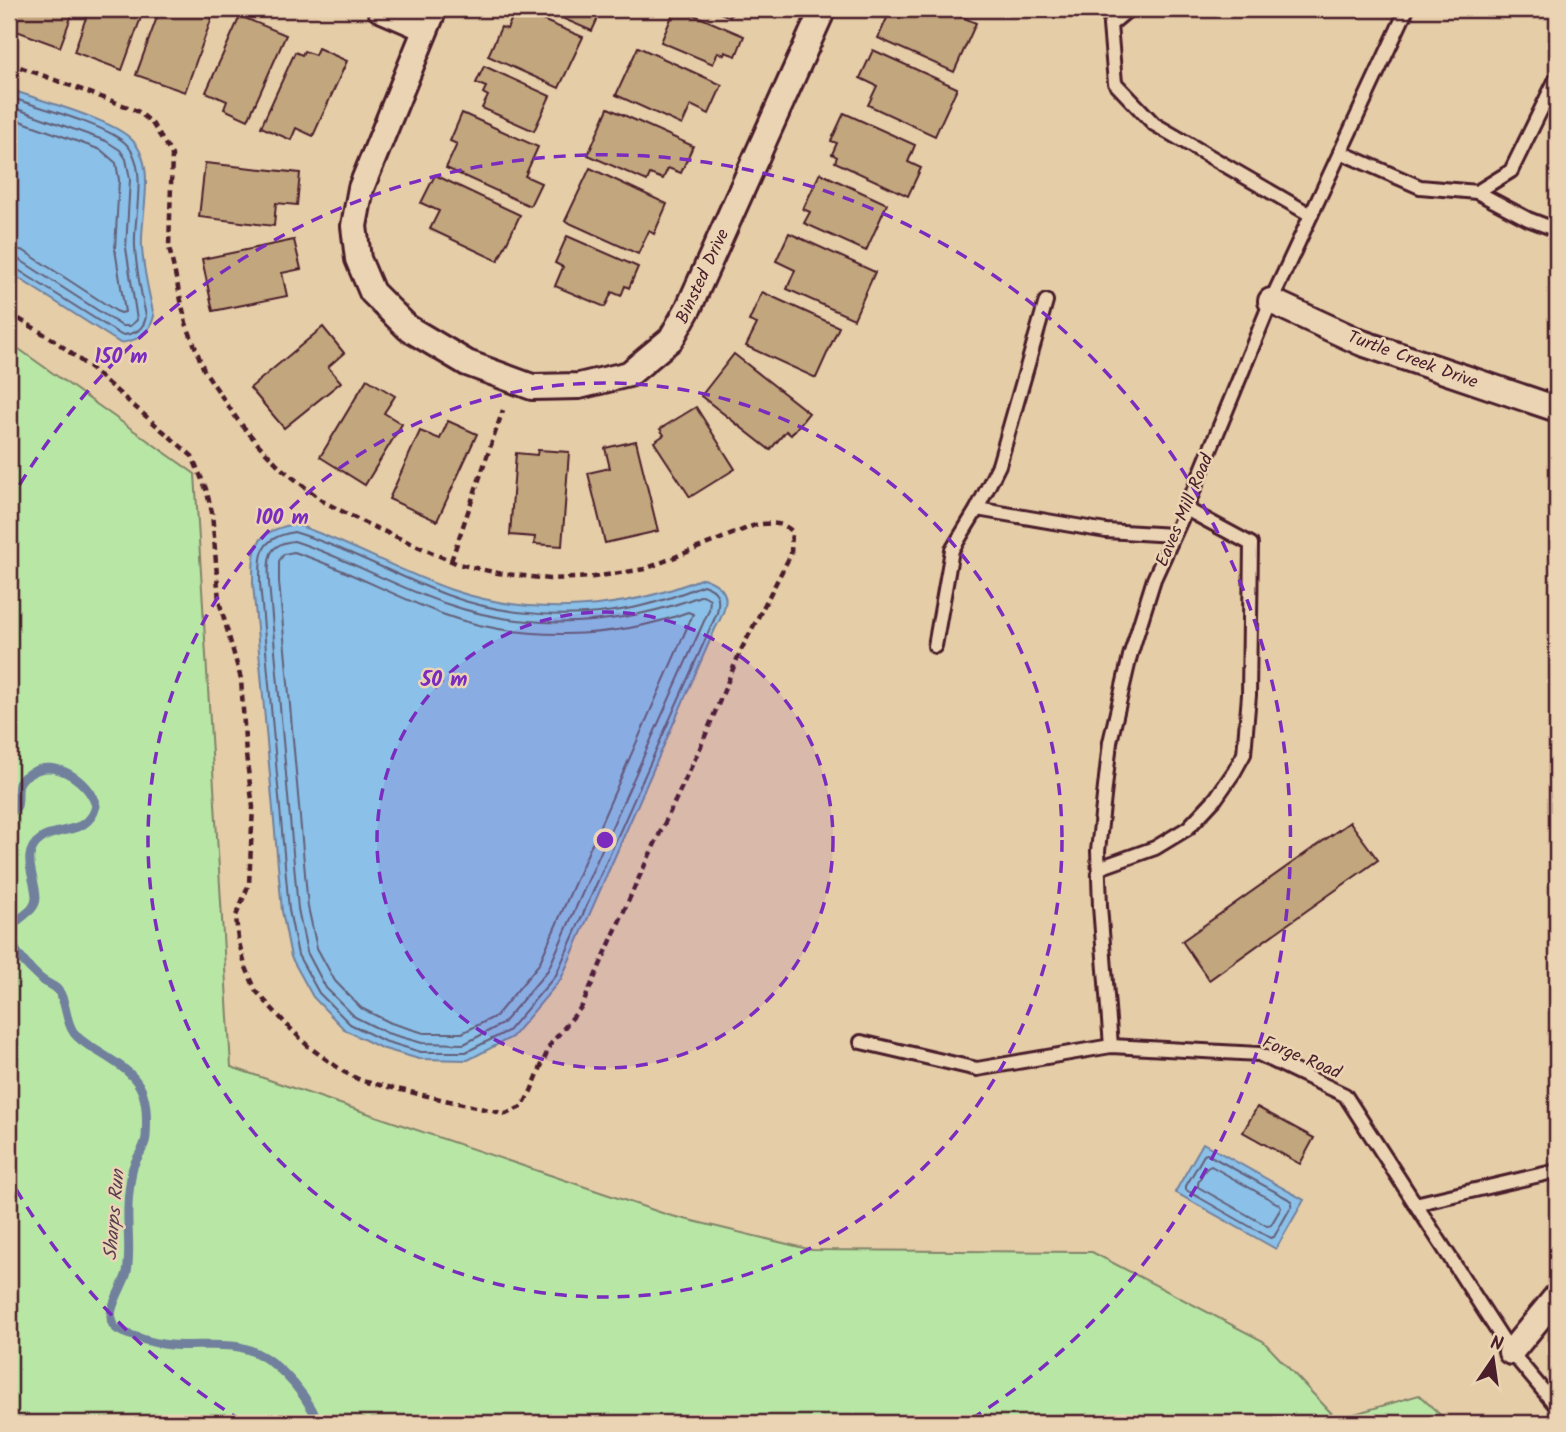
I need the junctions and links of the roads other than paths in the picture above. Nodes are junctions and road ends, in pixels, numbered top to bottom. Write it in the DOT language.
graph roads {
  1 [pos="380,9"];
  2 [pos="823,9"];
  3 [pos="1129,9"];
  4 [pos="1407,9"];
  5 [pos="429,19"];
  6 [pos="1557,77"];
  7 [pos="1340,152"];
  8 [pos="1477,192"];
  9 [pos="1311,215"];
  10 [pos="1557,230"];
  11 [pos="1046,301"];
  12 [pos="1271,301"];
  13 [pos="1557,409"];
  14 [pos="977,509"];
  15 [pos="1186,509"];
  16 [pos="1173,535"];
  17 [pos="935,646"];
  18 [pos="1099,868"];
  19 [pos="860,1042"];
  20 [pos="1111,1046"];
  21 [pos="1557,1171"];
  22 [pos="1415,1204"];
  23 [pos="1557,1296"];
  24 [pos="1511,1352"];
  25 [pos="1557,1407"];
  1 -- 5 [label="street"];
  2 -- 5 [label="street, Binsted Drive"];
  3 -- 9 [label="lane"];
  4 -- 7 [label="lane, Eaves Mill Road"];
  6 -- 8 [label="lane"];
  7 -- 8 [label="lane"];
  7 -- 9 [label="lane, Eaves Mill Road"];
  8 -- 10 [label="lane"];
  9 -- 12 [label="lane, Eaves Mill Road"];
  11 -- 14 [label="lane"];
  12 -- 13 [label="street, Turtle Creek Drive"];
  12 -- 15 [label="lane, Eaves Mill Road"];
  14 -- 16 [label="lane"];
  14 -- 17 [label="lane"];
  15 -- 16 [label="lane, Eaves Mill Road"];
  15 -- 18 [label="lane"];
  16 -- 18 [label="lane, Eaves Mill Road"];
  18 -- 20 [label="lane, Eaves Mill Road"];
  19 -- 20 [label="lane, Forge Road"];
  20 -- 22 [label="lane, Forge Road"];
  21 -- 22 [label="lane"];
  22 -- 24 [label="lane, Forge Road"];
  23 -- 24 [label="street"];
  24 -- 25 [label="lane, Forge Road"];
}
